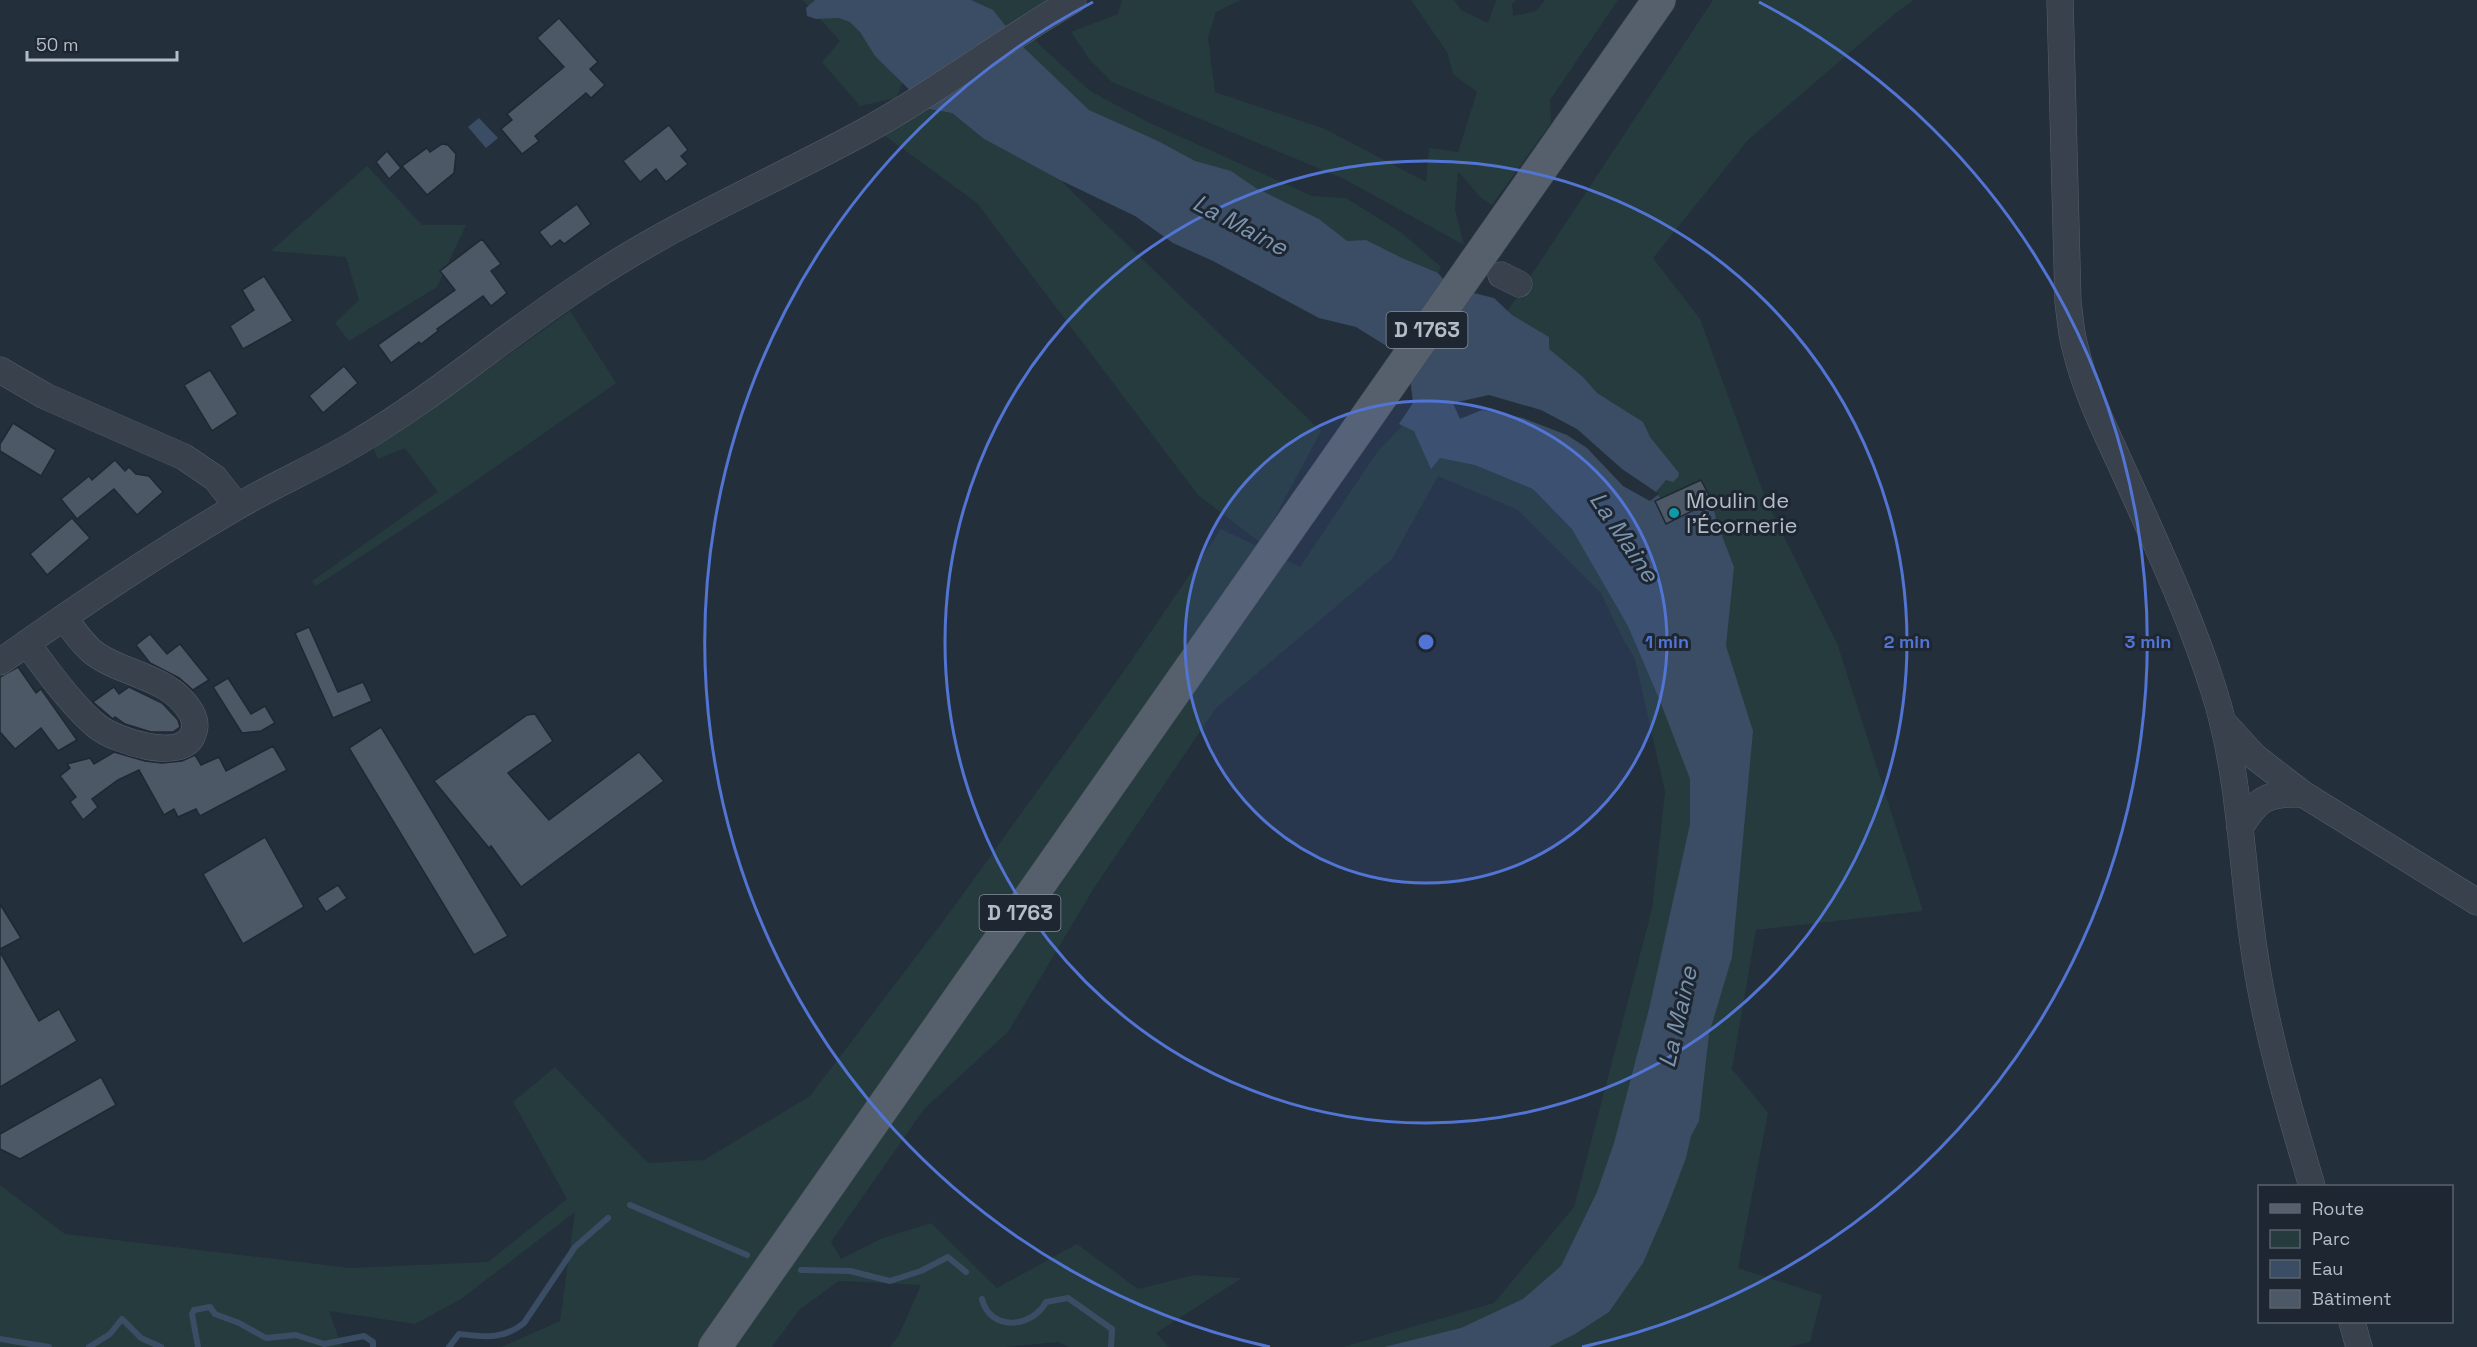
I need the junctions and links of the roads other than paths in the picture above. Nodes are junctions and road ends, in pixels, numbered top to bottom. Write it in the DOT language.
graph roads {
  1 [pos="1073,0"];
  2 [pos="1659,0"];
  3 [pos="2060,0"];
  4 [pos="0,370"];
  5 [pos="237,506"];
  6 [pos="64,618"];
  7 [pos="27,643"];
  8 [pos="0,662"];
  9 [pos="2223,722"];
  10 [pos="2303,794"];
  11 [pos="2240,828"];
  12 [pos="2477,902"];
  13 [pos="2312,1185"];
  14 [pos="2352,1323"];
  15 [pos="715,1347"];
  16 [pos="2359,1347"];
  1 -- 5 [label="street"];
  2 -- 15 [label="main road, D 1763"];
  3 -- 9 [label="street"];
  4 -- 5 [label="street"];
  5 -- 6 [label="street"];
  6 -- 7 [label="street"];
  6 -- 7 [label="street"];
  7 -- 8 [label="street"];
  9 -- 10 [label="street"];
  9 -- 11 [label="street"];
  10 -- 11 [label="street"];
  10 -- 12 [label="street"];
  11 -- 13 [label="street"];
  14 -- 16 [label="street"];
}
